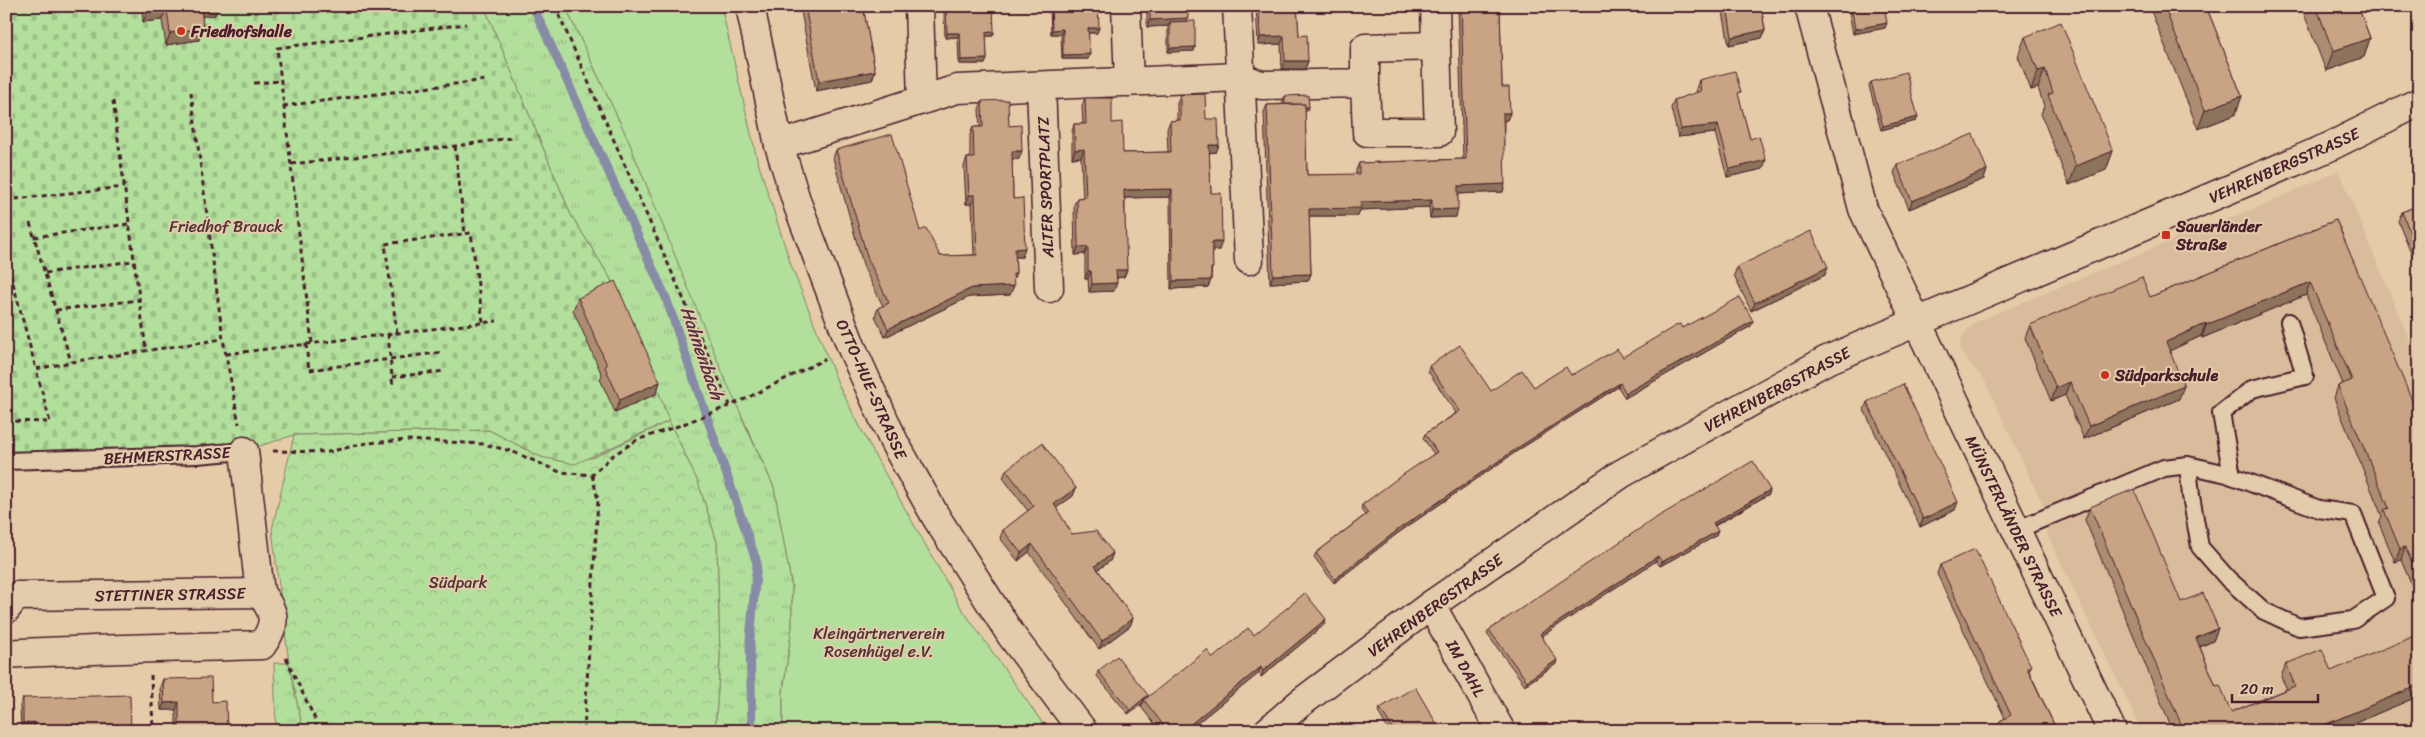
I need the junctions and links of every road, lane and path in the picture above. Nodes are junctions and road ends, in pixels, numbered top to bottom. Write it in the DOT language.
graph roads {
  1 [pos="271,6"];
  2 [pos="314,6"];
  3 [pos="554,6"];
  4 [pos="750,6"];
  5 [pos="919,6"];
  6 [pos="1126,6"];
  7 [pos="1238,6"];
  8 [pos="1435,6"];
  9 [pos="1809,6"];
  10 [pos="466,24"];
  11 [pos="1436,46"];
  12 [pos="1240,78"];
  13 [pos="486,80"];
  14 [pos="281,81"];
  15 [pos="1130,82"];
  16 [pos="1365,82"];
  17 [pos="254,83"];
  18 [pos="1041,86"];
  19 [pos="191,92"];
  20 [pos="922,100"];
  21 [pos="113,101"];
  22 [pos="2419,102"];
  23 [pos="284,106"];
  24 [pos="512,138"];
  25 [pos="779,145"];
  26 [pos="454,146"];
  27 [pos="291,164"];
  28 [pos="124,187"];
  29 [pos="6,200"];
  30 [pos="30,223"];
  31 [pos="128,224"];
  32 [pos="465,234"];
  33 [pos="34,237"];
  34 [pos="6,257"];
  35 [pos="1248,260"];
  36 [pos="133,261"];
  37 [pos="45,273"];
  38 [pos="1049,288"];
  39 [pos="139,300"];
  40 [pos="56,310"];
  41 [pos="497,321"];
  42 [pos="1916,321"];
  43 [pos="483,322"];
  44 [pos="2289,322"];
  45 [pos="397,333"];
  46 [pos="388,334"];
  47 [pos="223,339"];
  48 [pos="312,343"];
  49 [pos="306,344"];
  50 [pos="851,346"];
  51 [pos="146,350"];
  52 [pos="443,352"];
  53 [pos="226,354"];
  54 [pos="390,359"];
  55 [pos="71,362"];
  56 [pos="36,369"];
  57 [pos="445,371"];
  58 [pos="392,377"];
  59 [pos="393,388"];
  60 [pos="730,405"];
  61 [pos="6,421"];
  62 [pos="244,451"];
  63 [pos="6,461"];
  64 [pos="2188,465"];
  65 [pos="592,475"];
  66 [pos="2232,476"];
  67 [pos="2016,530"];
  68 [pos="260,593"];
  69 [pos="1431,605"];
  70 [pos="6,609"];
  71 [pos="272,630"];
  72 [pos="150,650"];
  73 [pos="6,654"];
  74 [pos="152,731"];
  75 [pos="317,731"];
  76 [pos="584,731"];
  77 [pos="1083,731"];
  78 [pos="1268,731"];
  79 [pos="1501,731"];
  80 [pos="2112,731"];
  1 -- 2 [label="path"];
  3 -- 60 [label="path"];
  4 -- 25 [label="street, OTTO-HUE-STRASSE"];
  5 -- 20 [label="street"];
  6 -- 15 [label="street"];
  7 -- 12 [label="street"];
  8 -- 11 [label="street"];
  9 -- 42 [label="street"];
  10 -- 14 [label="path"];
  11 -- 16 [label="street"];
  11 -- 16 [label="street"];
  12 -- 15 [label="street"];
  12 -- 16 [label="street"];
  12 -- 35 [label="street"];
  13 -- 23 [label="path"];
  14 -- 17 [label="path"];
  14 -- 23 [label="path"];
  15 -- 18 [label="street"];
  18 -- 20 [label="street"];
  18 -- 38 [label="street, ALTER SPORTPLATZ"];
  19 -- 47 [label="path"];
  20 -- 25 [label="street"];
  21 -- 28 [label="path"];
  22 -- 42 [label="street, VEHRENBERGSTRASSE"];
  23 -- 27 [label="path"];
  24 -- 26 [label="path"];
  25 -- 50 [label="street, OTTO-HUE-STRASSE"];
  26 -- 27 [label="path"];
  26 -- 32 [label="path"];
  27 -- 48 [label="path"];
  28 -- 29 [label="path"];
  28 -- 31 [label="path"];
  30 -- 33 [label="path"];
  31 -- 33 [label="path"];
  31 -- 36 [label="path"];
  32 -- 43 [label="path"];
  32 -- 45 [label="path"];
  33 -- 37 [label="path"];
  34 -- 56 [label="path"];
  36 -- 37 [label="path"];
  36 -- 39 [label="path"];
  37 -- 40 [label="path"];
  39 -- 40 [label="path"];
  39 -- 51 [label="path"];
  40 -- 55 [label="path"];
  41 -- 43 [label="path"];
  42 -- 67 [label="street, MÜNSTERLÄNDER STRASSE"];
  42 -- 69 [label="street, VEHRENBERGSTRASSE"];
  43 -- 45 [label="path"];
  44 -- 66 [label="lane"];
  45 -- 46 [label="path"];
  46 -- 48 [label="path"];
  46 -- 54 [label="path"];
  47 -- 51 [label="path"];
  47 -- 53 [label="path"];
  48 -- 49 [label="path"];
  49 -- 53 [label="path"];
  49 -- 54 [label="path"];
  50 -- 60 [label="path"];
  50 -- 77 [label="street, OTTO-HUE-STRASSE"];
  51 -- 55 [label="path"];
  52 -- 54 [label="path"];
  53 -- 62 [label="path"];
  54 -- 58 [label="path"];
  55 -- 56 [label="path"];
  56 -- 61 [label="path"];
  57 -- 58 [label="path"];
  58 -- 59 [label="path"];
  60 -- 65 [label="path"];
  62 -- 63 [label="lane, BEHMERSTRASSE"];
  62 -- 65 [label="path"];
  62 -- 68 [label="street, BEHMERSTRASSE"];
  64 -- 66 [label="lane"];
  64 -- 66 [label="lane"];
  64 -- 67 [label="lane"];
  65 -- 76 [label="path"];
  67 -- 80 [label="street, MÜNSTERLÄNDER STRASSE"];
  68 -- 70 [label="street, STETTINER STRASSE"];
  68 -- 71 [label="street, STETTINER STRASSE"];
  69 -- 78 [label="street, VEHRENBERGSTRASSE"];
  69 -- 79 [label="street, IM DAHL"];
  71 -- 72 [label="street"];
  71 -- 75 [label="path"];
  72 -- 73 [label="street"];
  72 -- 74 [label="path"];
}
